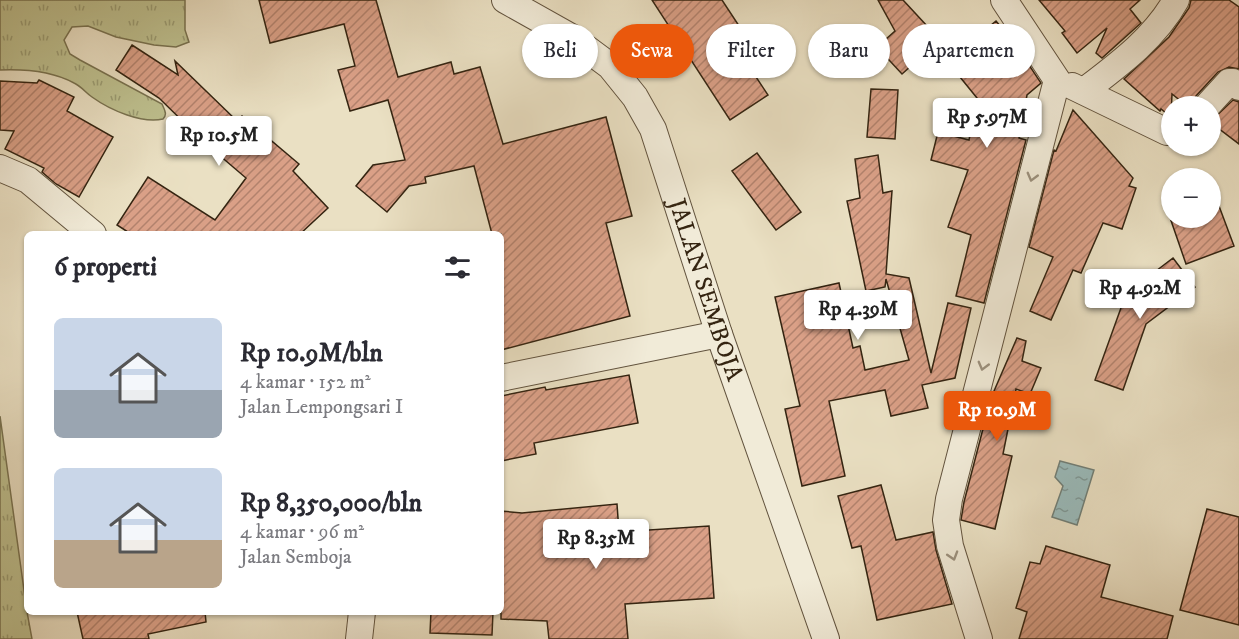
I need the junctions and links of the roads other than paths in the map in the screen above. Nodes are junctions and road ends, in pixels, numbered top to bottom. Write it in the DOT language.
graph roads {
  1 [pos="505,0"];
  2 [pos="1004,0"];
  3 [pos="1176,0"];
  4 [pos="1058,80"];
  5 [pos="1239,87"];
  6 [pos="1084,91"];
  7 [pos="1216,96"];
  8 [pos="1161,129"];
  9 [pos="0,168"];
  10 [pos="89,231"];
  11 [pos="719,334"];
  12 [pos="504,377"];
  13 [pos="362,615"];
  14 [pos="360,639"];
  15 [pos="826,639"];
  16 [pos="979,639"];
  1 -- 11 [label="street, JALAN SEMBOJA"];
  2 -- 4 [label="street"];
  3 -- 6 [label="street"];
  4 -- 6 [label="street"];
  4 -- 16 [label="street, one-way"];
  5 -- 7 [label="street"];
  6 -- 8 [label="street"];
  9 -- 10 [label="street"];
  11 -- 12 [label="street"];
  11 -- 15 [label="street, JALAN SEMBOJA"];
  13 -- 14 [label="street"];
}
